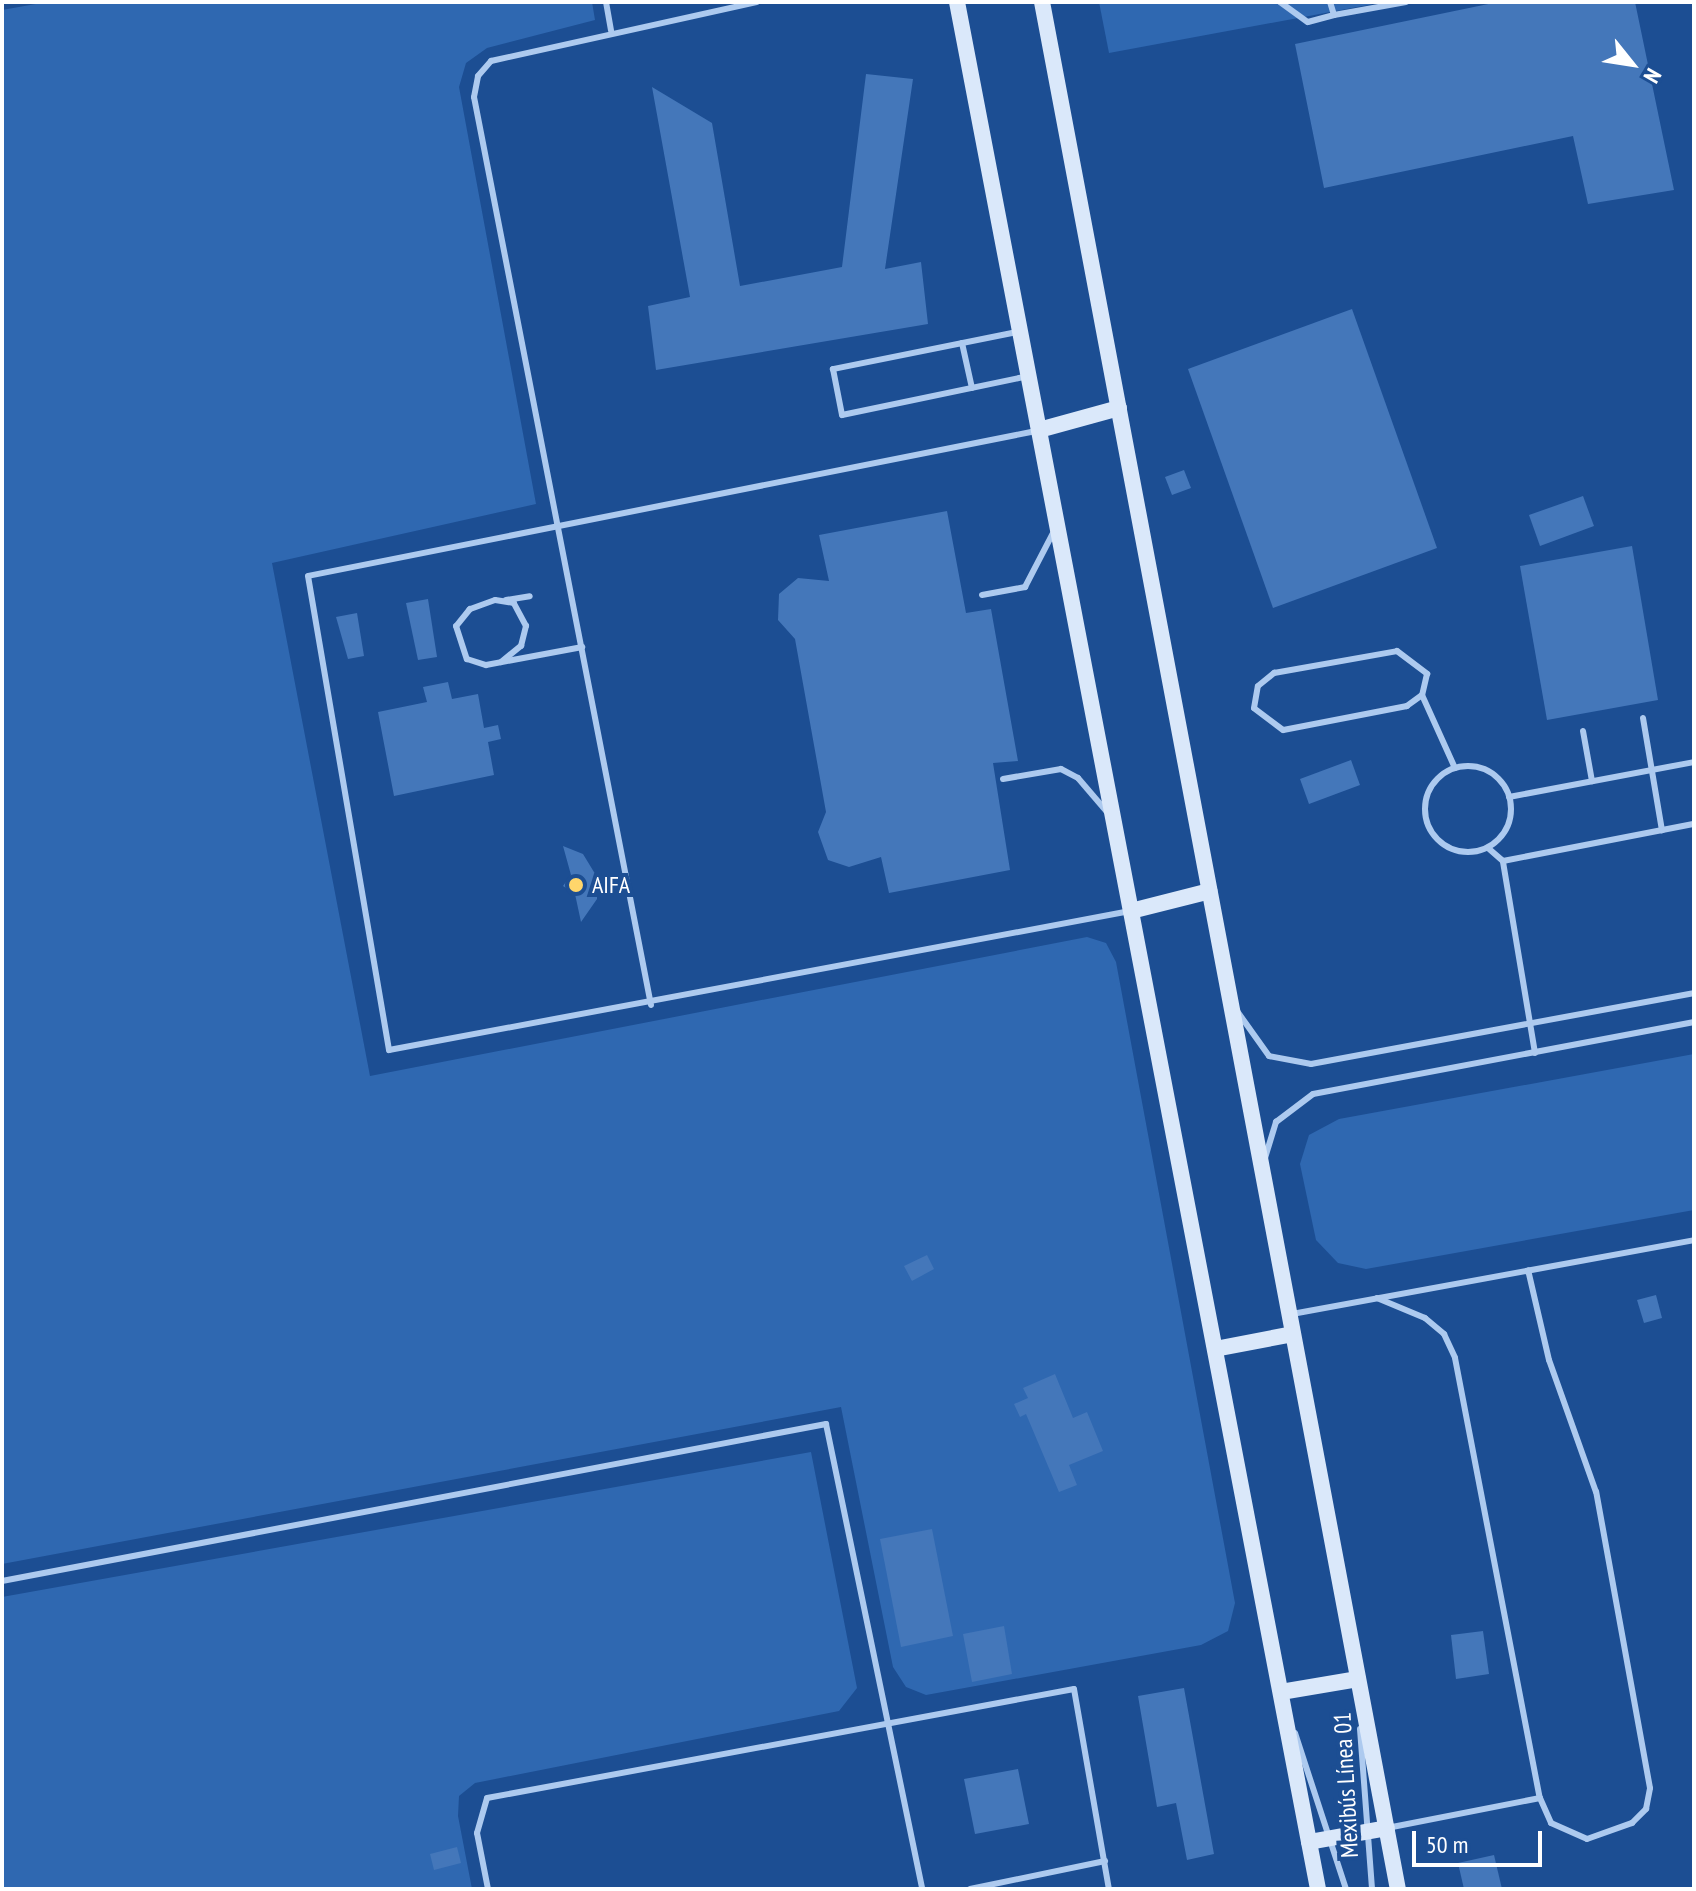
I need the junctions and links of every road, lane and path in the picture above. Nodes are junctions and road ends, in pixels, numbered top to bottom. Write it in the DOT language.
graph roads {
  1 [pos="606,2"];
  2 [pos="757,2"];
  3 [pos="957,2"];
  4 [pos="1042,2"];
  5 [pos="1280,2"];
  6 [pos="1330,2"];
  7 [pos="1406,2"];
  8 [pos="1378,4"];
  9 [pos="1334,15"];
  10 [pos="611,31"];
  11 [pos="1020,331"];
  12 [pos="962,343"];
  13 [pos="1029,376"];
  14 [pos="972,388"];
  15 [pos="1119,408"];
  16 [pos="1039,430"];
  17 [pos="1057,522"];
  18 [pos="559,526"];
  19 [pos="982,595"];
  20 [pos="530,596"];
  21 [pos="504,600"];
  22 [pos="582,647"];
  23 [pos="501,662"];
  24 [pos="1422,695"];
  25 [pos="1643,718"];
  26 [pos="1583,731"];
  27 [pos="1694,762"];
  28 [pos="1455,768"];
  29 [pos="1652,770"];
  30 [pos="1003,779"];
  31 [pos="1592,781"];
  32 [pos="1509,797"];
  33 [pos="1114,821"];
  34 [pos="1694,824"];
  35 [pos="1662,830"];
  36 [pos="1488,848"];
  37 [pos="1503,861"];
  38 [pos="1210,891"];
  39 [pos="1131,911"];
  40 [pos="1694,993"];
  41 [pos="1231,1003"];
  42 [pos="651,1005"];
  43 [pos="1694,1022"];
  44 [pos="1530,1023"];
  45 [pos="1535,1053"];
  46 [pos="1262,1169"];
  47 [pos="1694,1240"];
  48 [pos="1528,1270"];
  49 [pos="1377,1298"];
  50 [pos="1291,1314"];
  51 [pos="1293,1334"];
  52 [pos="1215,1349"];
  53 [pos="2,1581"];
  54 [pos="1358,1679"];
  55 [pos="1281,1692"];
  56 [pos="888,1723"];
  57 [pos="1540,1798"];
  58 [pos="1387,1828"];
  59 [pos="1364,1832"];
  60 [pos="1333,1838"];
  61 [pos="1309,1842"];
  62 [pos="1105,1861"];
  63 [pos="975,1888"];
  64 [pos="488,1889"];
  65 [pos="922,1889"];
  66 [pos="1109,1889"];
  67 [pos="1318,1889"];
  68 [pos="1346,1889"];
  69 [pos="1372,1889"];
  70 [pos="1398,1889"];
  1 -- 10 [label="lane"];
  2 -- 10 [label="lane"];
  3 -- 11 [label="street"];
  4 -- 15 [label="street"];
  5 -- 9 [label="lane"];
  6 -- 9 [label="lane"];
  7 -- 8 [label="lane"];
  8 -- 9 [label="lane"];
  10 -- 18 [label="lane"];
  11 -- 12 [label="lane"];
  11 -- 13 [label="street"];
  12 -- 14 [label="lane"];
  12 -- 14 [label="lane"];
  13 -- 14 [label="lane"];
  13 -- 16 [label="street"];
  15 -- 16 [label="street"];
  15 -- 38 [label="street"];
  16 -- 17 [label="street"];
  16 -- 18 [label="lane"];
  17 -- 19 [label="lane"];
  17 -- 33 [label="street"];
  18 -- 22 [label="lane"];
  18 -- 42 [label="lane"];
  20 -- 21 [label="lane"];
  21 -- 23 [label="lane"];
  21 -- 23 [label="lane"];
  22 -- 23 [label="lane"];
  22 -- 42 [label="lane"];
  24 -- 24 [label="lane"];
  24 -- 28 [label="lane"];
  25 -- 29 [label="lane"];
  26 -- 31 [label="lane"];
  27 -- 29 [label="lane"];
  28 -- 32 [label="lane"];
  28 -- 36 [label="lane"];
  29 -- 31 [label="lane"];
  29 -- 35 [label="lane"];
  30 -- 33 [label="lane"];
  31 -- 32 [label="lane"];
  32 -- 36 [label="lane"];
  33 -- 39 [label="street"];
  34 -- 35 [label="lane"];
  35 -- 37 [label="lane"];
  36 -- 37 [label="lane"];
  37 -- 44 [label="lane"];
  38 -- 39 [label="street"];
  38 -- 41 [label="street"];
  39 -- 42 [label="lane"];
  39 -- 52 [label="street"];
  40 -- 44 [label="lane"];
  41 -- 44 [label="lane"];
  41 -- 46 [label="street"];
  43 -- 45 [label="lane"];
  44 -- 45 [label="lane"];
  45 -- 46 [label="lane"];
  46 -- 50 [label="street"];
  47 -- 48 [label="lane"];
  48 -- 49 [label="lane"];
  48 -- 57 [label="lane"];
  49 -- 50 [label="lane"];
  49 -- 57 [label="lane"];
  50 -- 51 [label="street"];
  51 -- 52 [label="street"];
  51 -- 54 [label="street"];
  52 -- 55 [label="street"];
  53 -- 56 [label="lane"];
  54 -- 55 [label="street"];
  54 -- 58 [label="street"];
  54 -- 59 [label="lane, Mexibús Línea 01"];
  55 -- 60 [label="lane, Mexibús Línea 01"];
  55 -- 61 [label="street"];
  56 -- 62 [label="lane"];
  56 -- 64 [label="lane"];
  56 -- 65 [label="lane"];
  57 -- 58 [label="lane"];
  58 -- 59 [label="street"];
  58 -- 70 [label="street"];
  59 -- 60 [label="street"];
  59 -- 69 [label="lane, Mexibús Línea 01"];
  60 -- 61 [label="street"];
  60 -- 68 [label="lane, Mexibús Línea 01"];
  61 -- 67 [label="street"];
  62 -- 63 [label="lane"];
  62 -- 66 [label="lane"];
}
